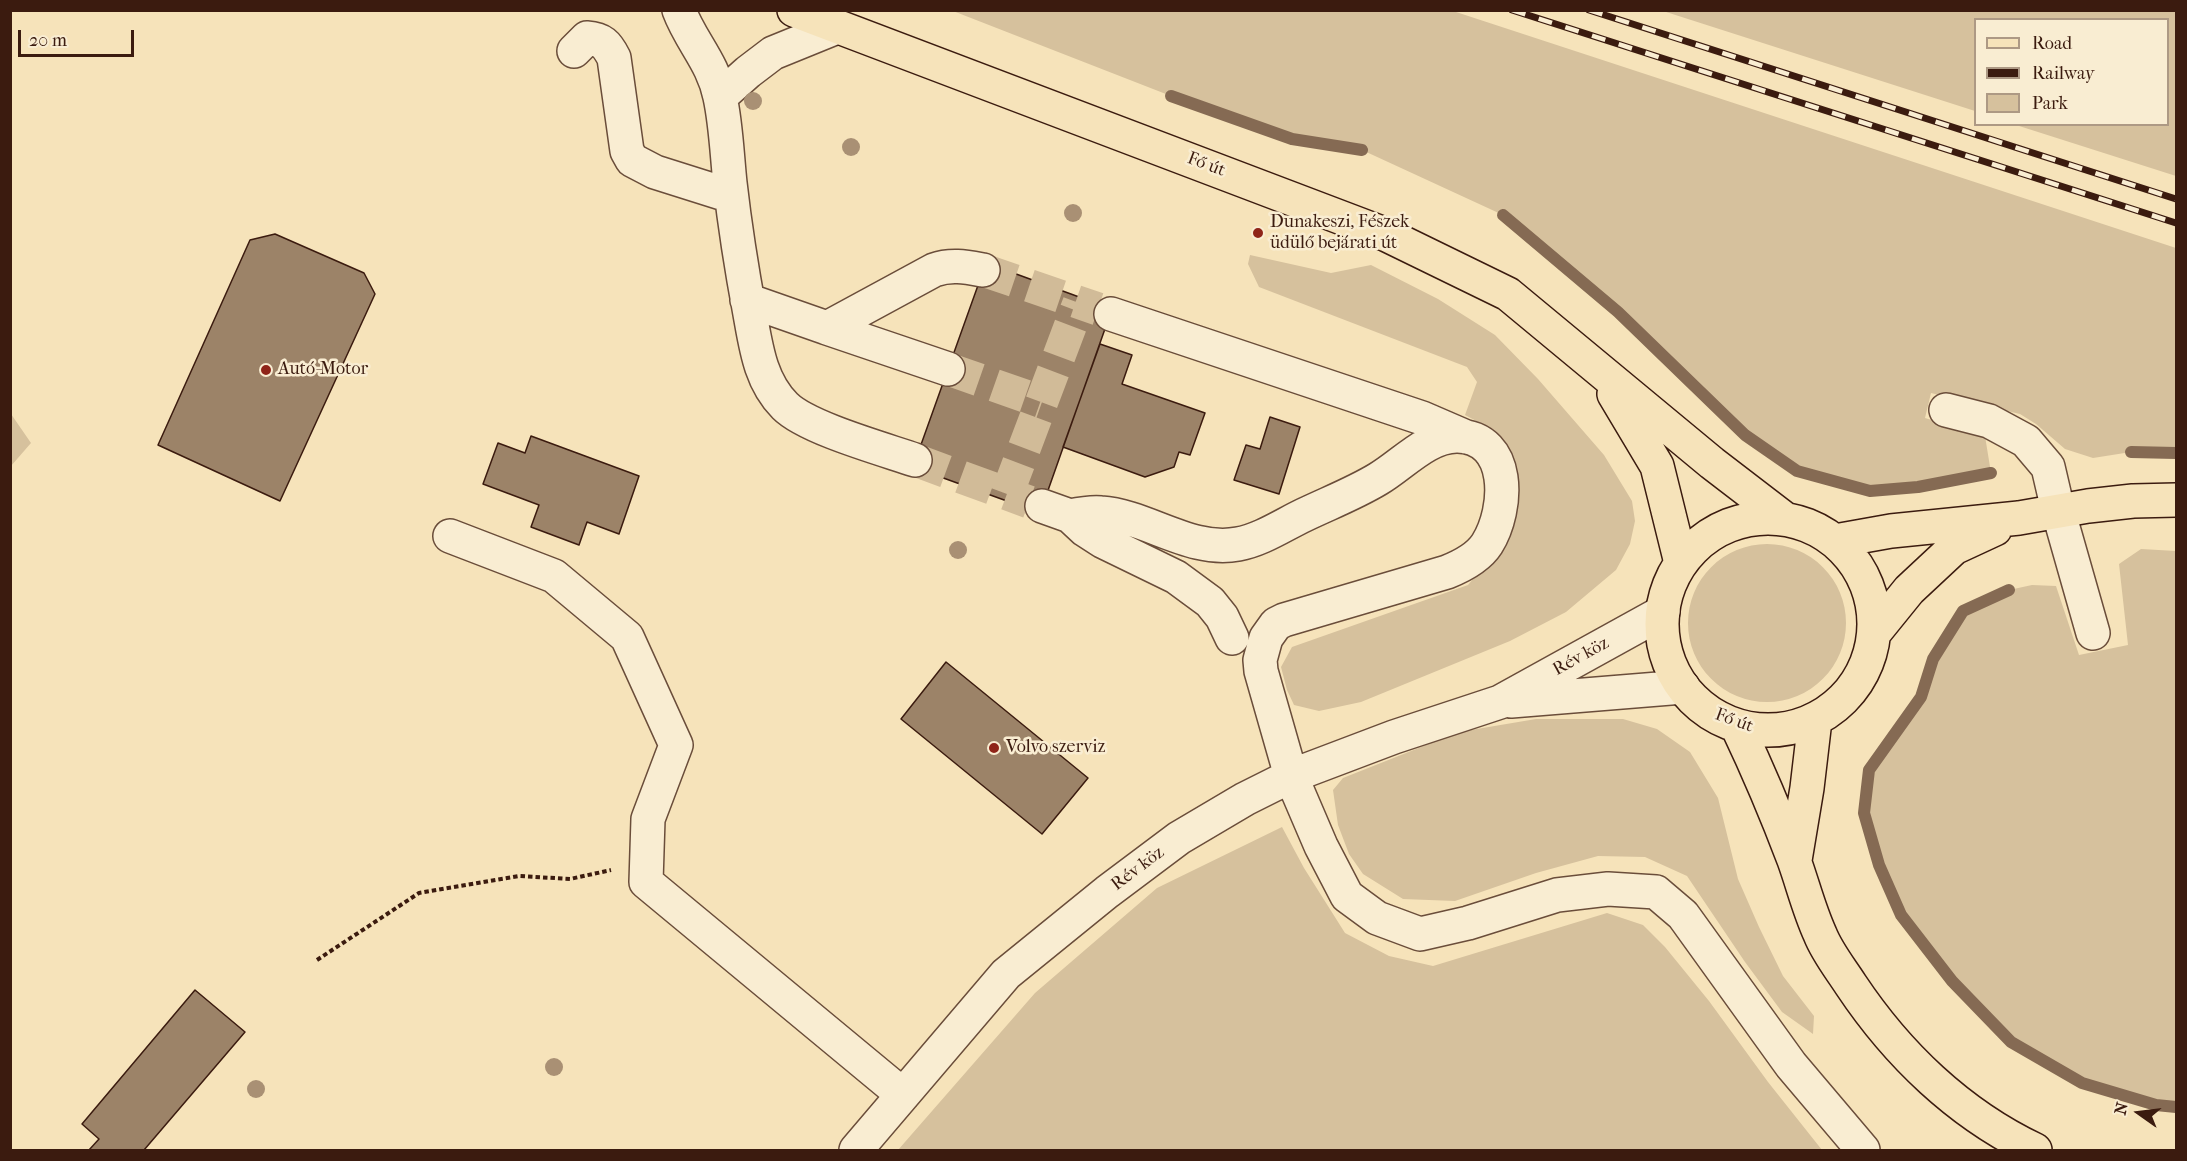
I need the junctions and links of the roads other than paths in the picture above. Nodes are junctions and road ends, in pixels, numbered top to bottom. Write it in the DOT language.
graph roads {
  1 [pos="680,10"];
  2 [pos="794,10"];
  3 [pos="837,27"];
  4 [pos="574,51"];
  5 [pos="720,97"];
  6 [pos="731,196"];
  7 [pos="983,270"];
  8 [pos="747,300"];
  9 [pos="1111,314"];
  10 [pos="827,328"];
  11 [pos="1595,365"];
  12 [pos="948,369"];
  13 [pos="1946,410"];
  14 [pos="1466,437"];
  15 [pos="915,460"];
  16 [pos="2176,500"];
  17 [pos="2058,510"];
  18 [pos="2019,518"];
  19 [pos="1785,519"];
  20 [pos="450,536"];
  21 [pos="1835,541"];
  22 [pos="1681,563"];
  23 [pos="1663,612"];
  24 [pos="1875,632"];
  25 [pos="2093,633"];
  26 [pos="1232,638"];
  27 [pos="1683,687"];
  28 [pos="1500,702"];
  29 [pos="1815,720"];
  30 [pos="1737,726"];
  31 [pos="1291,776"];
  32 [pos="1795,861"];
  33 [pos="903,1095"];
  34 [pos="856,1150"];
  35 [pos="1863,1150"];
  36 [pos="2035,1150"];
  1 -- 5 [label="street"];
  2 -- 3 [label="main road, Fő út"];
  3 -- 5 [label="street"];
  3 -- 11 [label="main road, Fő út"];
  4 -- 6 [label="street"];
  5 -- 6 [label="street"];
  6 -- 8 [label="street"];
  7 -- 10 [label="street"];
  8 -- 10 [label="street"];
  8 -- 15 [label="street"];
  9 -- 14 [label="street"];
  10 -- 12 [label="street"];
  11 -- 19 [label="main road, Fő út"];
  11 -- 22 [label="main road, Fő út"];
  13 -- 17 [label="street"];
  14 -- 26 [label="street"];
  14 -- 31 [label="street"];
  16 -- 17 [label="main road, Fő út"];
  17 -- 18 [label="main road, Fő út"];
  17 -- 25 [label="street"];
  18 -- 21 [label="main road, Fő út"];
  18 -- 24 [label="main road, Fő út"];
  19 -- 21 [label="main road, Fő út"];
  19 -- 22 [label="main road, Fő út"];
  20 -- 33 [label="street"];
  21 -- 24 [label="main road, Fő út"];
  22 -- 23 [label="main road, Fő út"];
  23 -- 27 [label="main road, Fő út"];
  23 -- 28 [label="street, Rév köz"];
  24 -- 29 [label="main road, Fő út"];
  27 -- 28 [label="street, Rév köz"];
  27 -- 30 [label="main road, Fő út"];
  28 -- 31 [label="street, Rév köz"];
  29 -- 30 [label="main road, Fő út"];
  29 -- 32 [label="main road"];
  30 -- 32 [label="main road"];
  31 -- 33 [label="street, Rév köz"];
  31 -- 35 [label="street"];
  32 -- 36 [label="main road"];
  33 -- 34 [label="street, Rév köz"];
}
